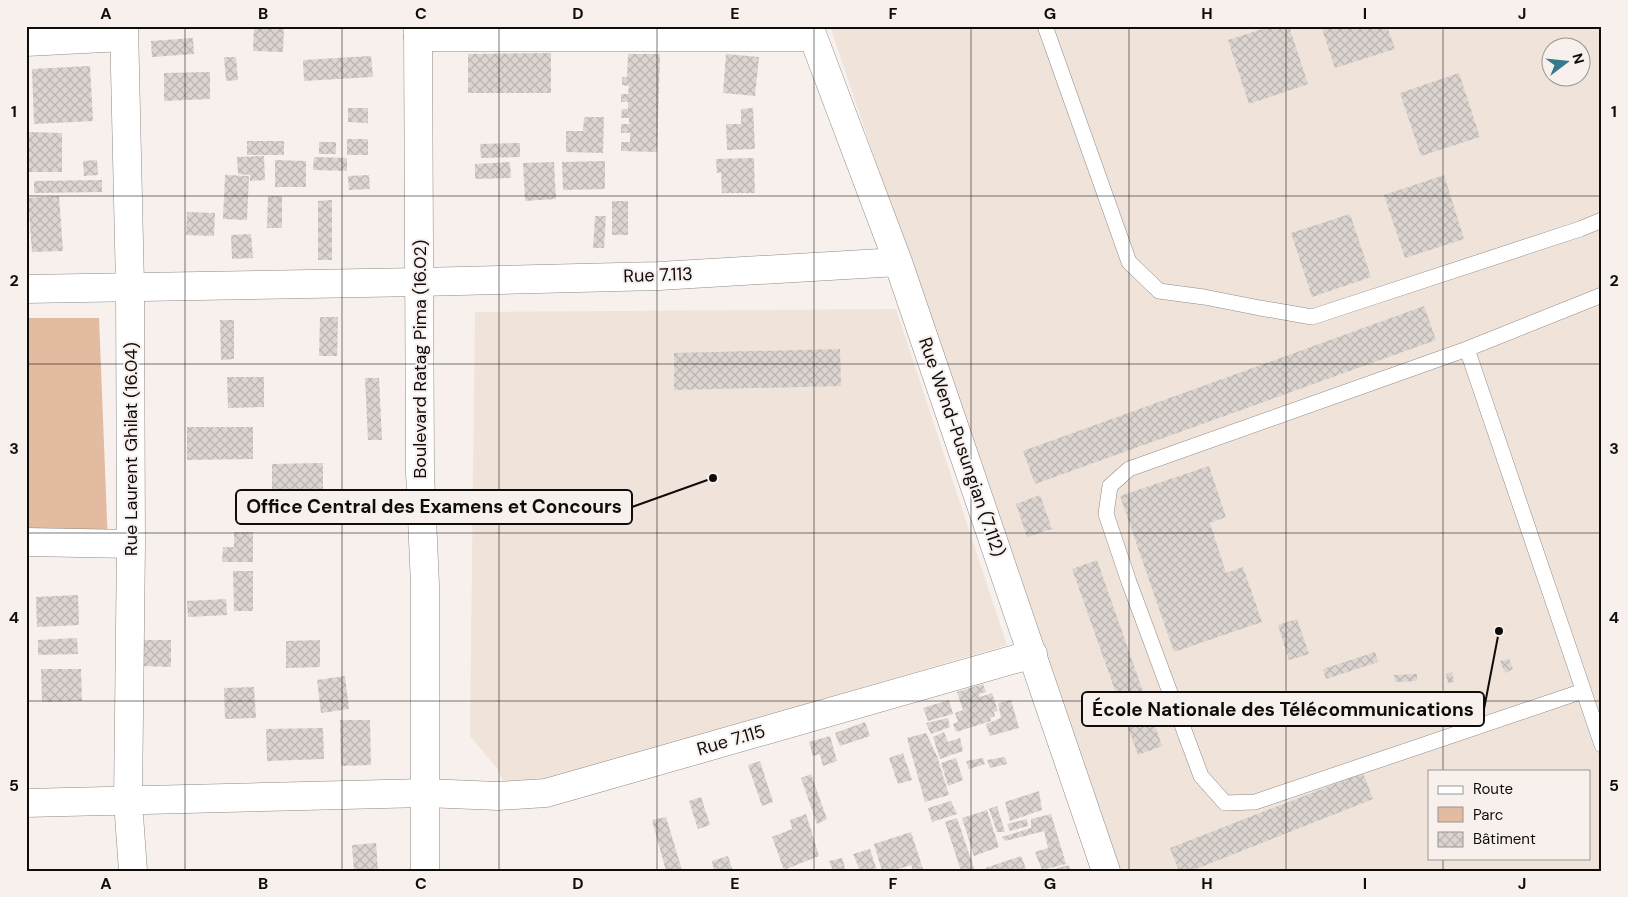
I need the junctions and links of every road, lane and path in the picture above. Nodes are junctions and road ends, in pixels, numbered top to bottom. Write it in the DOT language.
graph roads {
  1 [pos="1046,26"];
  2 [pos="124,32"];
  3 [pos="418,32"];
  4 [pos="811,32"];
  5 [pos="26,42"];
  6 [pos="1602,220"];
  7 [pos="898,262"];
  8 [pos="418,282"];
  9 [pos="130,286"];
  10 [pos="26,289"];
  11 [pos="1602,295"];
  12 [pos="1467,349"];
  13 [pos="26,542"];
  14 [pos="131,544"];
  15 [pos="1033,654"];
  16 [pos="1583,691"];
  17 [pos="1602,745"];
  18 [pos="425,793"];
  19 [pos="128,801"];
  20 [pos="26,803"];
  21 [pos="133,871"];
  22 [pos="425,871"];
  23 [pos="1106,871"];
  1 -- 6 [label="lane"];
  2 -- 5 [label="street"];
  2 -- 9 [label="street, Rue Laurent Ghilat (16.04)"];
  3 -- 4 [label="street"];
  3 -- 8 [label="street, Boulevard Ratag Pima (16.02)"];
  4 -- 7 [label="street, Rue Wend-Pusungian (7.112)"];
  7 -- 8 [label="street, Rue 7.113"];
  7 -- 15 [label="street, Rue Wend-Pusungian (7.112)"];
  8 -- 9 [label="street, Rue 7.113"];
  8 -- 18 [label="street, Boulevard Ratag Pima (16.02)"];
  9 -- 10 [label="street, Rue 7.113"];
  9 -- 14 [label="street, Rue Laurent Ghilat (16.04)"];
  11 -- 12 [label="lane"];
  12 -- 16 [label="lane"];
  12 -- 16 [label="lane"];
  13 -- 14 [label="street"];
  14 -- 19 [label="street, Rue Laurent Ghilat (16.04)"];
  15 -- 18 [label="street, Rue 7.115"];
  15 -- 23 [label="street, Rue Wend-Pusungian (7.112)"];
  16 -- 17 [label="lane"];
  18 -- 19 [label="street, Rue 7.115"];
  18 -- 22 [label="street, Boulevard Ratag Pima (16.02)"];
  19 -- 20 [label="street, Rue 7.115"];
  19 -- 21 [label="street, Rue Laurent Ghilat (16.04)"];
}
